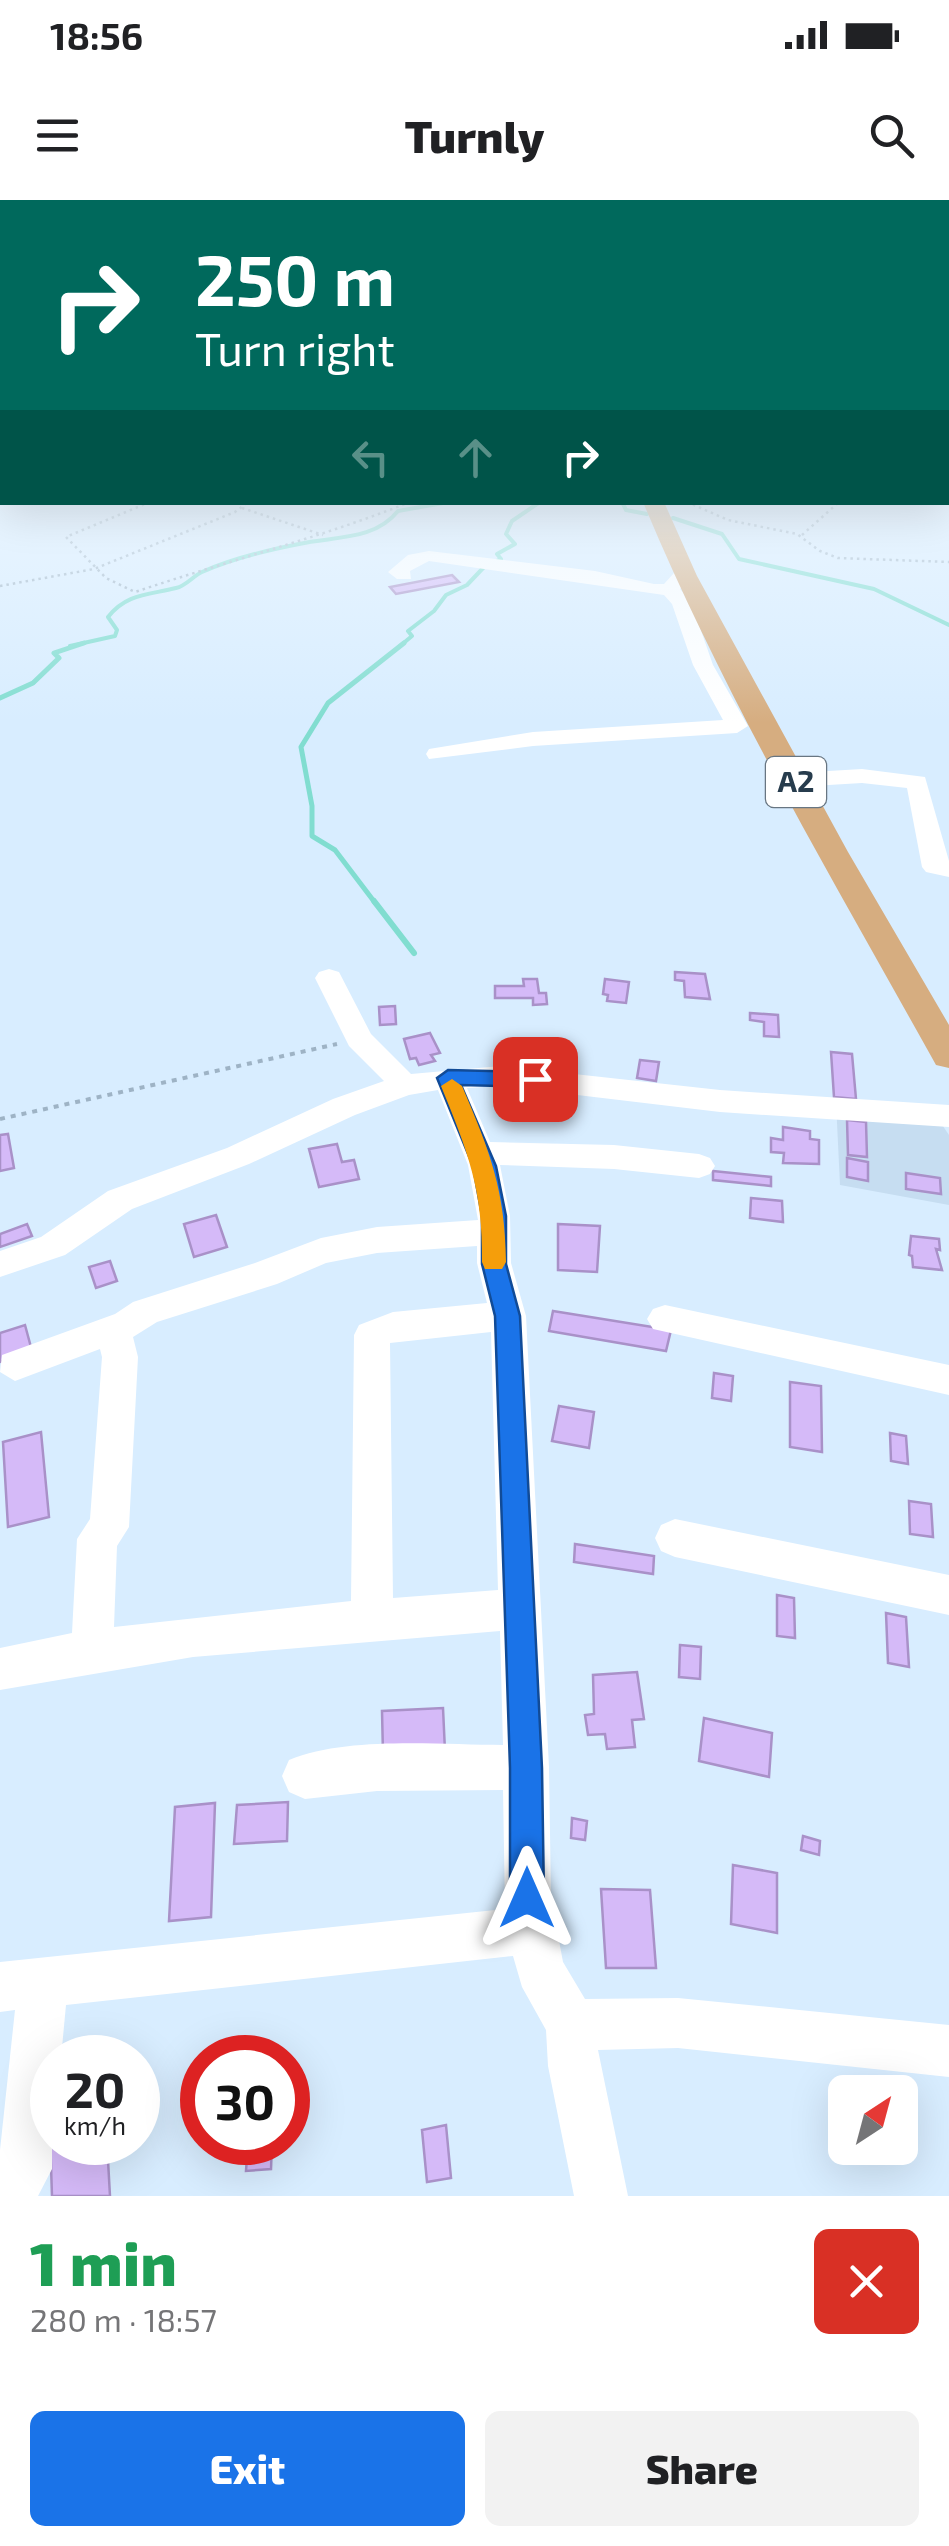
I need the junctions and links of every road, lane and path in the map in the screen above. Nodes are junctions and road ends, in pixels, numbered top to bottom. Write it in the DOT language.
graph roads {
  1 [pos="66,537"];
  2 [pos="171,537"];
  3 [pos="318,537"];
  4 [pos="664,537"];
  5 [pos="804,537"];
  6 [pos="949,562"];
  7 [pos="94,569"];
  8 [pos="404,575"];
  9 [pos="677,582"];
  10 [pos="0,586"];
  11 [pos="437,754"];
  12 [pos="795,780"];
  13 [pos="949,868"];
  14 [pos="329,978"];
  15 [pos="359,1038"];
  16 [pos="949,1056"];
  17 [pos="448,1078"];
  18 [pos="405,1086"];
  19 [pos="949,1116"];
  20 [pos="0,1119"];
  21 [pos="479,1153"];
  22 [pos="699,1166"];
  23 [pos="494,1232"];
  24 [pos="0,1264"];
  25 [pos="508,1316"];
  26 [pos="665,1319"];
  27 [pos="113,1329"];
  28 [pos="15,1366"];
  29 [pos="949,1380"];
  30 [pos="675,1538"];
  31 [pos="949,1596"];
  32 [pos="520,1610"];
  33 [pos="372,1620"];
  34 [pos="92,1648"];
  35 [pos="0,1669"];
  36 [pos="526,1768"];
  37 [pos="304,1776"];
  38 [pos="533,1930"];
  39 [pos="21,1984"];
  40 [pos="571,2026"];
  41 [pos="949,2051"];
  42 [pos="4,2196"];
  43 [pos="601,2196"];
  1 -- 7 [label="path"];
  2 -- 7 [label="path"];
  3 -- 7 [label="path"];
  4 -- 9 [label="main road, A2"];
  5 -- 6 [label="path"];
  7 -- 10 [label="path"];
  8 -- 9 [label="street"];
  9 -- 11 [label="street"];
  9 -- 12 [label="main road, A2"];
  12 -- 13 [label="street"];
  12 -- 16 [label="main road, A2"];
  14 -- 15 [label="street"];
  15 -- 18 [label="street"];
  15 -- 20 [label="path"];
  17 -- 18 [label="street"];
  17 -- 19 [label="street"];
  17 -- 21 [label="street"];
  18 -- 24 [label="street"];
  21 -- 22 [label="street"];
  21 -- 23 [label="street"];
  23 -- 25 [label="street"];
  23 -- 27 [label="street"];
  25 -- 32 [label="street"];
  25 -- 33 [label="street"];
  26 -- 29 [label="street"];
  27 -- 28 [label="street"];
  27 -- 34 [label="street"];
  30 -- 31 [label="street"];
  32 -- 33 [label="street"];
  32 -- 36 [label="street"];
  33 -- 34 [label="street"];
  34 -- 35 [label="street"];
  36 -- 37 [label="street"];
  36 -- 38 [label="street"];
  38 -- 39 [label="street"];
  38 -- 40 [label="street"];
  39 -- 42 [label="street"];
  40 -- 41 [label="street"];
  40 -- 43 [label="street"];
}
